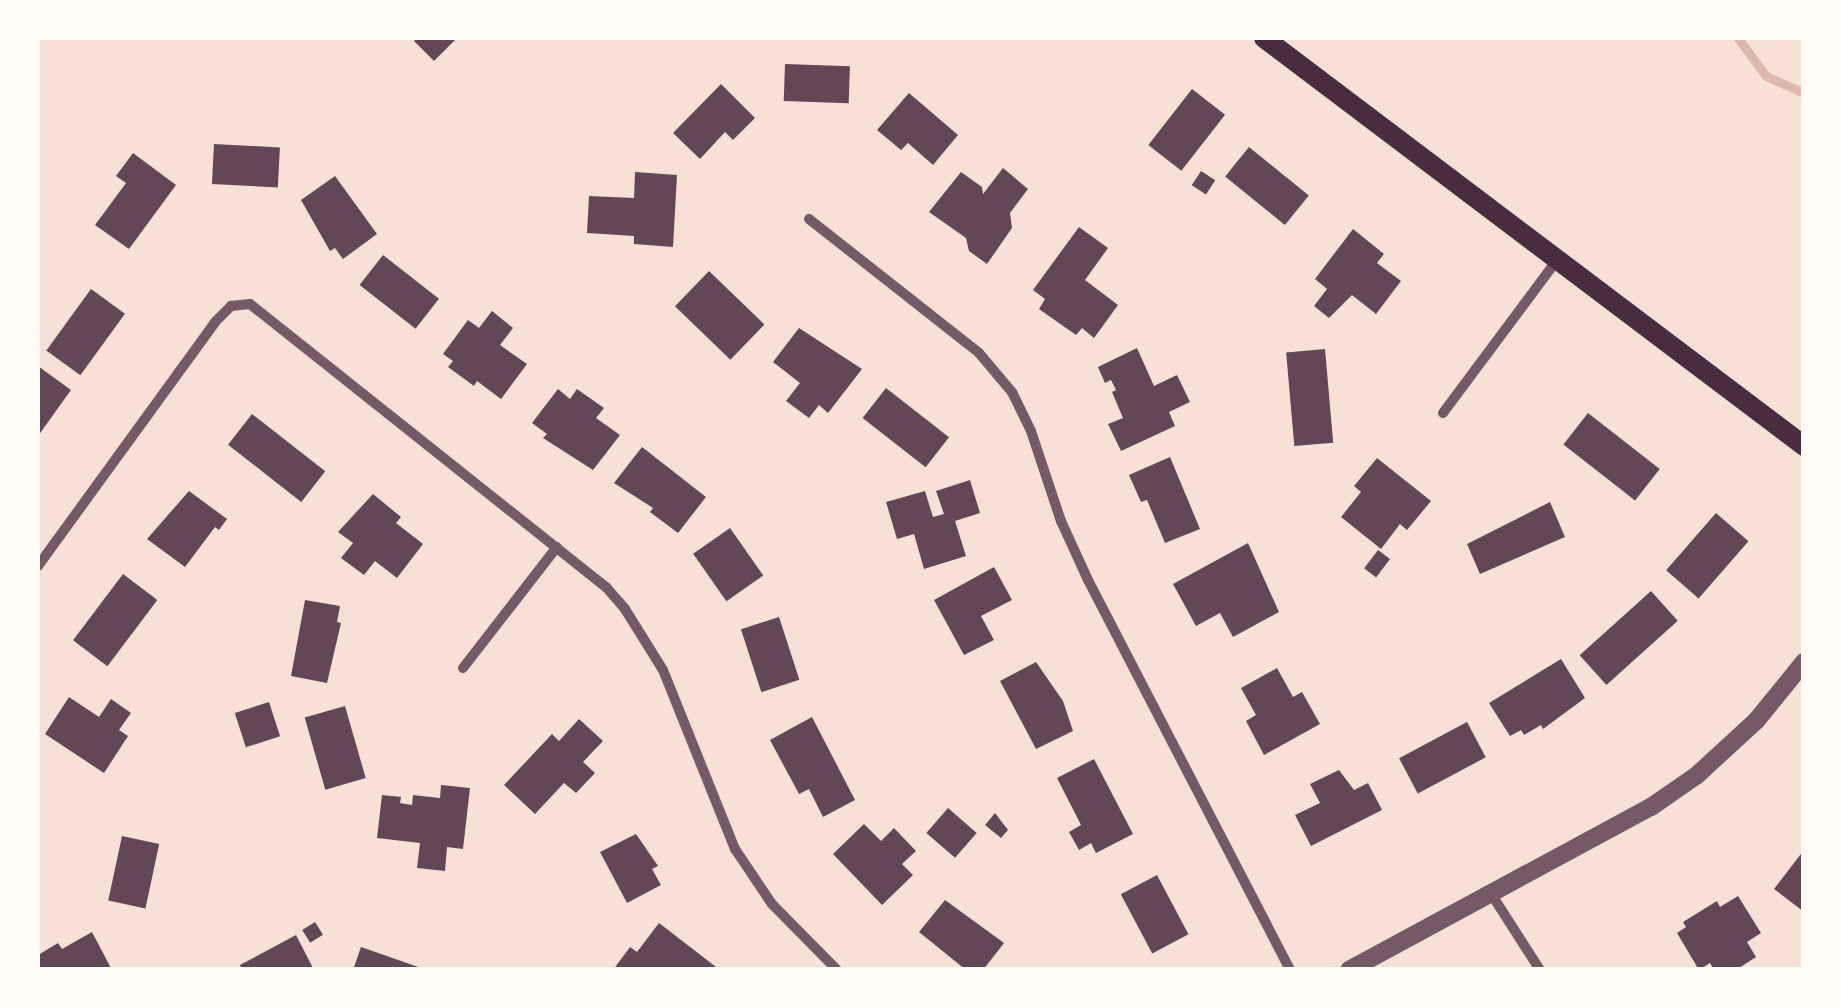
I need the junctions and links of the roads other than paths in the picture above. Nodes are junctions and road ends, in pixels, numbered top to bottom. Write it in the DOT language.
graph roads {
  1 [pos="1264,38"];
  2 [pos="809,219"];
  3 [pos="1558,259"];
  4 [pos="1442,412"];
  5 [pos="1804,446"];
  6 [pos="557,547"];
  7 [pos="38,566"];
  8 [pos="1804,662"];
  9 [pos="463,668"];
  10 [pos="1492,895"];
  11 [pos="837,970"];
  12 [pos="1290,970"];
  13 [pos="1348,970"];
  14 [pos="1540,970"];
  1 -- 3 [label="main road"];
  2 -- 12 [label="street"];
  3 -- 4 [label="street"];
  3 -- 5 [label="main road"];
  6 -- 7 [label="street"];
  6 -- 9 [label="street"];
  6 -- 11 [label="street"];
  8 -- 10 [label="street"];
  10 -- 13 [label="street"];
  10 -- 14 [label="street"];
}
